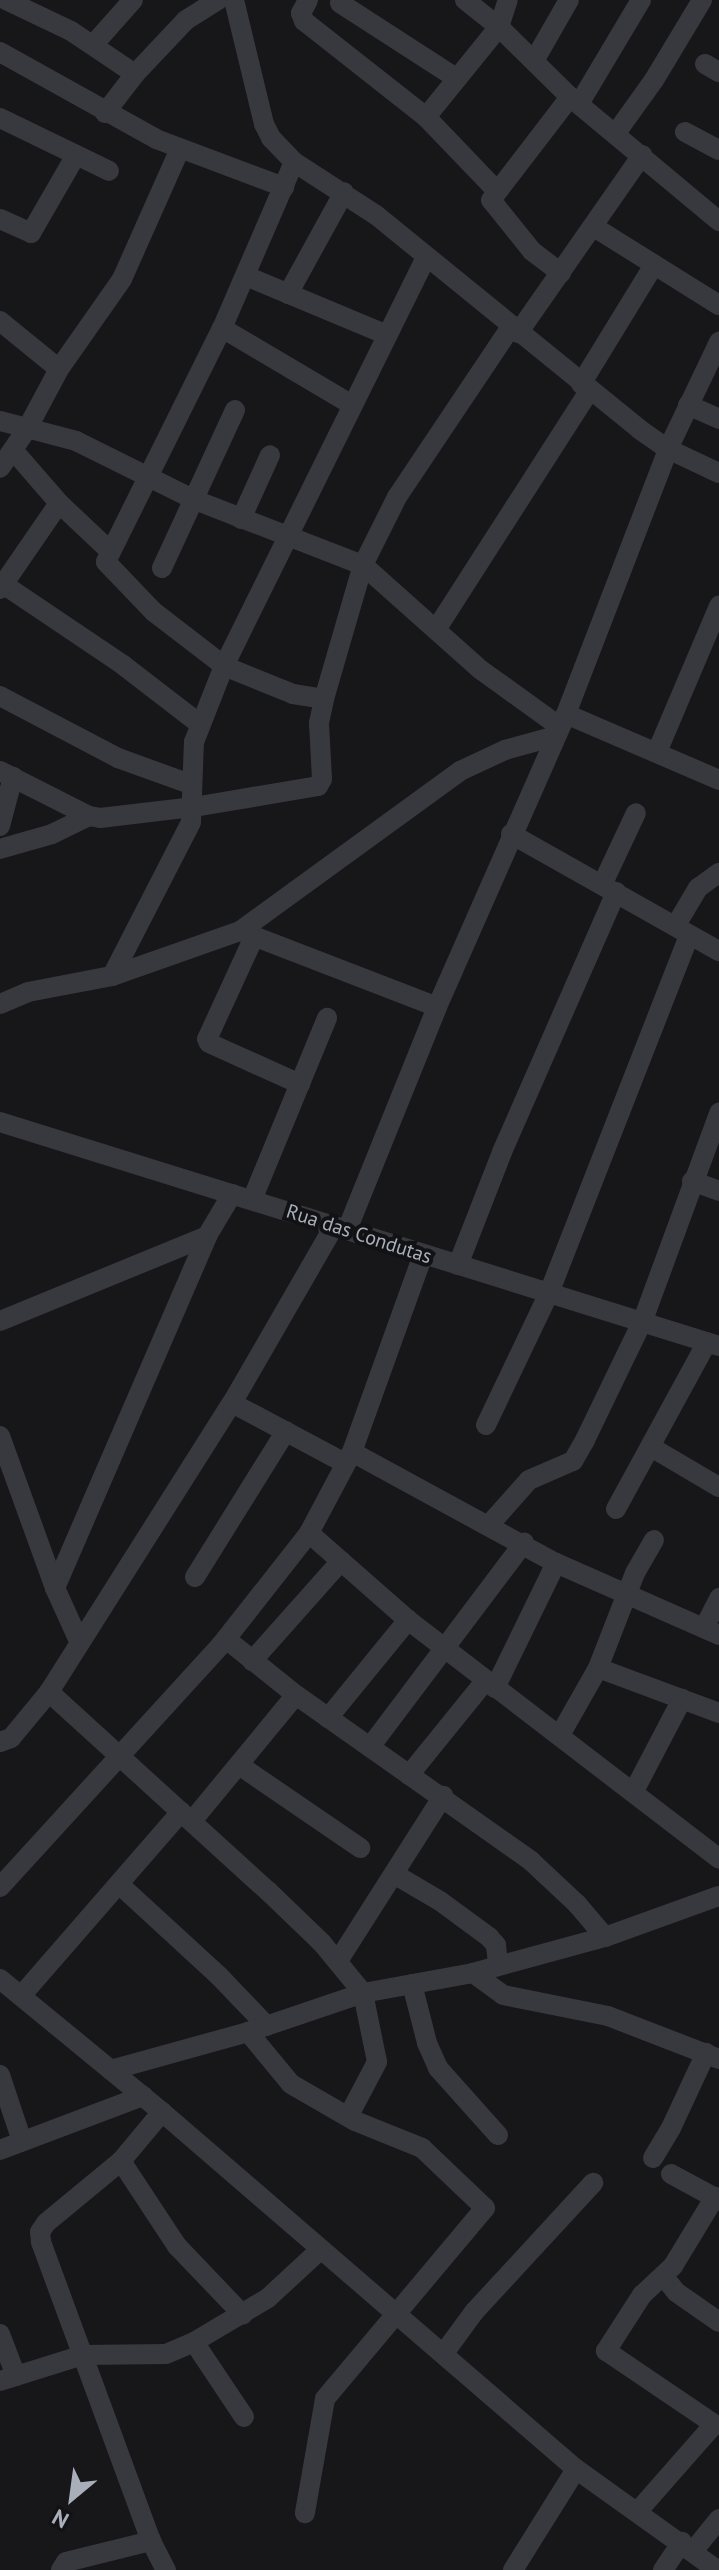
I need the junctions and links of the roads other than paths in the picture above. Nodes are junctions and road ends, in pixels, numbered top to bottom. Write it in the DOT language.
graph roads {
  1 [pos="133,0"];
  2 [pos="218,0"];
  3 [pos="234,0"];
  4 [pos="308,0"];
  5 [pos="465,0"];
  6 [pos="508,0"];
  7 [pos="569,0"];
  8 [pos="641,0"];
  9 [pos="702,0"];
  10 [pos="17,2"];
  11 [pos="340,3"];
  12 [pos="499,27"];
  13 [pos="93,45"];
  14 [pos="0,52"];
  15 [pos="534,61"];
  16 [pos="135,74"];
  17 [pos="456,78"];
  18 [pos="574,101"];
  19 [pos="105,113"];
  20 [pos="426,117"];
  21 [pos="0,118"];
  22 [pos="685,132"];
  23 [pos="616,133"];
  24 [pos="180,149"];
  25 [pos="719,150"];
  26 [pos="76,155"];
  27 [pos="642,155"];
  28 [pos="294,162"];
  29 [pos="109,171"];
  30 [pos="284,187"];
  31 [pos="497,191"];
  32 [pos="344,192"];
  33 [pos="0,219"];
  34 [pos="719,221"];
  35 [pos="594,227"];
  36 [pos="426,257"];
  37 [pos="654,265"];
  38 [pos="561,273"];
  39 [pos="246,276"];
  40 [pos="288,294"];
  41 [pos="719,305"];
  42 [pos="0,321"];
  43 [pos="222,328"];
  44 [pos="514,330"];
  45 [pos="387,335"];
  46 [pos="719,342"];
  47 [pos="714,364"];
  48 [pos="59,369"];
  49 [pos="585,387"];
  50 [pos="352,405"];
  51 [pos="688,405"];
  52 [pos="235,410"];
  53 [pos="719,419"];
  54 [pos="0,421"];
  55 [pos="27,429"];
  56 [pos="668,449"];
  57 [pos="13,450"];
  58 [pos="270,455"];
  59 [pos="0,468"];
  60 [pos="719,473"];
  61 [pos="149,476"];
  62 [pos="195,500"];
  63 [pos="59,503"];
  64 [pos="241,519"];
  65 [pos="290,538"];
  66 [pos="111,552"];
  67 [pos="363,565"];
  68 [pos="162,568"];
  69 [pos="2,586"];
  70 [pos="719,606"];
  71 [pos="437,628"];
  72 [pos="224,666"];
  73 [pos="0,696"];
  74 [pos="324,699"];
  75 [pos="201,725"];
  76 [pos="560,725"];
  77 [pos="657,752"];
  78 [pos="6,774"];
  79 [pos="719,780"];
  80 [pos="190,784"];
  81 [pos="194,807"];
  82 [pos="636,813"];
  83 [pos="89,816"];
  84 [pos="0,826"];
  85 [pos="511,834"];
  86 [pos="0,849"];
  87 [pos="719,873"];
  88 [pos="609,887"];
  89 [pos="682,930"];
  90 [pos="247,934"];
  91 [pos="719,951"];
  92 [pos="112,976"];
  93 [pos="0,1004"];
  94 [pos="437,1007"];
  95 [pos="327,1018"];
  96 [pos="300,1084"];
  97 [pos="719,1113"];
  98 [pos="0,1122"];
  99 [pos="692,1181"];
  100 [pos="719,1191"];
  101 [pos="232,1194"];
  102 [pos="252,1200"];
  103 [pos="341,1228"];
  104 [pos="207,1236"];
  105 [pos="423,1255"];
  106 [pos="458,1265"];
  107 [pos="549,1293"];
  108 [pos="5,1313"];
  109 [pos="643,1320"];
  110 [pos="713,1344"];
  111 [pos="232,1403"];
  112 [pos="486,1425"];
  113 [pos="286,1431"];
  114 [pos="0,1436"];
  115 [pos="651,1447"];
  116 [pos="348,1458"];
  117 [pos="719,1487"];
  118 [pos="616,1509"];
  119 [pos="489,1525"];
  120 [pos="309,1533"];
  121 [pos="654,1540"];
  122 [pos="524,1543"];
  123 [pos="341,1561"];
  124 [pos="556,1563"];
  125 [pos="195,1577"];
  126 [pos="55,1588"];
  127 [pos="627,1592"];
  128 [pos="719,1598"];
  129 [pos="408,1620"];
  130 [pos="712,1632"];
  131 [pos="226,1639"];
  132 [pos="79,1641"];
  133 [pos="444,1648"];
  134 [pos="252,1661"];
  135 [pos="598,1668"];
  136 [pos="491,1684"];
  137 [pos="49,1692"];
  138 [pos="296,1695"];
  139 [pos="682,1699"];
  140 [pos="719,1713"];
  141 [pos="328,1718"];
  142 [pos="560,1735"];
  143 [pos="0,1742"];
  144 [pos="370,1747"];
  145 [pos="123,1756"];
  146 [pos="239,1765"];
  147 [pos="409,1775"];
  148 [pos="634,1791"];
  149 [pos="443,1796"];
  150 [pos="186,1817"];
  151 [pos="360,1848"];
  152 [pos="719,1859"];
  153 [pos="394,1874"];
  154 [pos="120,1885"];
  155 [pos="0,1887"];
  156 [pos="719,1896"];
  157 [pos="605,1937"];
  158 [pos="338,1961"];
  159 [pos="498,1965"];
  160 [pos="473,1973"];
  161 [pos="0,1979"];
  162 [pos="412,1984"];
  163 [pos="363,1993"];
  164 [pos="21,1996"];
  165 [pos="257,2029"];
  166 [pos="713,2056"];
  167 [pos="111,2070"];
  168 [pos="0,2075"];
  169 [pos="143,2096"];
  170 [pos="162,2112"];
  171 [pos="348,2117"];
  172 [pos="498,2135"];
  173 [pos="22,2141"];
  174 [pos="0,2150"];
  175 [pos="653,2158"];
  176 [pos="121,2161"];
  177 [pos="671,2174"];
  178 [pos="593,2183"];
  179 [pos="717,2198"];
  180 [pos="319,2251"];
  181 [pos="664,2277"];
  182 [pos="396,2314"];
  183 [pos="243,2315"];
  184 [pos="719,2322"];
  185 [pos="0,2334"];
  186 [pos="194,2342"];
  187 [pos="444,2353"];
  188 [pos="83,2355"];
  189 [pos="8,2379"];
  190 [pos="244,2417"];
  191 [pos="576,2469"];
  192 [pos="638,2511"];
  193 [pos="305,2513"];
  194 [pos="719,2519"];
  195 [pos="151,2541"];
  196 [pos="688,2546"];
  197 [pos="61,2570"];
  198 [pos="166,2570"];
  199 [pos="513,2570"];
  200 [pos="663,2570"];
  201 [pos="717,2570"];
  1 -- 13 [label="street"];
  2 -- 16 [label="street"];
  3 -- 28 [label="street"];
  4 -- 20 [label="street"];
  5 -- 12 [label="street"];
  6 -- 12 [label="street"];
  7 -- 15 [label="street"];
  8 -- 18 [label="street"];
  9 -- 23 [label="street"];
  10 -- 13 [label="street"];
  11 -- 17 [label="street"];
  12 -- 15 [label="street"];
  12 -- 17 [label="street"];
  13 -- 16 [label="street"];
  14 -- 19 [label="street"];
  15 -- 18 [label="street"];
  16 -- 19 [label="street"];
  17 -- 20 [label="street"];
  18 -- 23 [label="street"];
  18 -- 31 [label="street"];
  19 -- 24 [label="street"];
  20 -- 31 [label="street"];
  21 -- 26 [label="street"];
  22 -- 25 [label="street"];
  23 -- 27 [label="street"];
  24 -- 30 [label="street"];
  24 -- 48 [label="street"];
  26 -- 29 [label="street"];
  26 -- 33 [label="street"];
  27 -- 34 [label="street"];
  27 -- 35 [label="street"];
  28 -- 30 [label="street"];
  28 -- 32 [label="street"];
  30 -- 39 [label="street"];
  31 -- 38 [label="street"];
  32 -- 36 [label="street"];
  32 -- 40 [label="street"];
  35 -- 37 [label="street"];
  35 -- 38 [label="street"];
  36 -- 44 [label="street"];
  36 -- 45 [label="street"];
  37 -- 41 [label="street"];
  37 -- 49 [label="street"];
  38 -- 44 [label="street"];
  39 -- 40 [label="street"];
  39 -- 43 [label="street"];
  40 -- 45 [label="street"];
  42 -- 48 [label="street"];
  43 -- 50 [label="street"];
  43 -- 61 [label="street"];
  44 -- 49 [label="street"];
  44 -- 67 [label="street"];
  45 -- 50 [label="street"];
  46 -- 47 [label="street"];
  47 -- 51 [label="street"];
  48 -- 55 [label="street"];
  49 -- 56 [label="street"];
  49 -- 71 [label="street"];
  50 -- 65 [label="street"];
  51 -- 53 [label="street"];
  51 -- 56 [label="street"];
  52 -- 62 [label="street"];
  54 -- 55 [label="street"];
  55 -- 57 [label="street"];
  55 -- 61 [label="street"];
  56 -- 60 [label="street"];
  56 -- 76 [label="street"];
  57 -- 59 [label="street"];
  57 -- 63 [label="street"];
  58 -- 64 [label="street"];
  61 -- 62 [label="street"];
  61 -- 66 [label="street"];
  62 -- 64 [label="street"];
  62 -- 68 [label="street"];
  63 -- 66 [label="street"];
  63 -- 69 [label="street"];
  64 -- 65 [label="street"];
  65 -- 67 [label="street"];
  65 -- 72 [label="street"];
  66 -- 72 [label="street"];
  67 -- 71 [label="street"];
  67 -- 74 [label="street"];
  69 -- 75 [label="street"];
  70 -- 77 [label="street"];
  71 -- 76 [label="street"];
  72 -- 74 [label="street"];
  72 -- 75 [label="street"];
  73 -- 80 [label="street"];
  74 -- 81 [label="street"];
  75 -- 80 [label="street"];
  76 -- 77 [label="street"];
  76 -- 85 [label="street"];
  76 -- 90 [label="street"];
  77 -- 79 [label="street"];
  78 -- 83 [label="street"];
  78 -- 84 [label="street"];
  80 -- 81 [label="street"];
  81 -- 83 [label="street"];
  81 -- 92 [label="street"];
  82 -- 88 [label="street"];
  83 -- 86 [label="street"];
  85 -- 88 [label="street"];
  85 -- 94 [label="street"];
  87 -- 89 [label="street"];
  88 -- 89 [label="street"];
  88 -- 106 [label="street"];
  89 -- 91 [label="street"];
  89 -- 107 [label="street"];
  90 -- 92 [label="street"];
  90 -- 94 [label="street"];
  90 -- 96 [label="street"];
  92 -- 93 [label="street"];
  94 -- 103 [label="street"];
  95 -- 96 [label="street"];
  96 -- 102 [label="street"];
  97 -- 99 [label="street"];
  98 -- 101 [label="street, Rua das Condutas"];
  99 -- 100 [label="street"];
  99 -- 109 [label="street"];
  101 -- 102 [label="street, Rua das Condutas"];
  101 -- 104 [label="street"];
  102 -- 103 [label="street, Rua das Condutas"];
  103 -- 105 [label="street, Rua das Condutas"];
  103 -- 111 [label="street"];
  104 -- 108 [label="street"];
  104 -- 126 [label="street"];
  105 -- 106 [label="street, Rua das Condutas"];
  105 -- 116 [label="street"];
  106 -- 107 [label="street, Rua das Condutas"];
  107 -- 109 [label="street, Rua das Condutas"];
  107 -- 112 [label="street"];
  109 -- 110 [label="street, Rua das Condutas"];
  109 -- 119 [label="street"];
  110 -- 115 [label="street"];
  111 -- 113 [label="street"];
  111 -- 132 [label="street"];
  113 -- 116 [label="street"];
  113 -- 125 [label="street"];
  114 -- 126 [label="street"];
  115 -- 117 [label="street"];
  115 -- 118 [label="street"];
  116 -- 119 [label="street"];
  116 -- 120 [label="street"];
  119 -- 122 [label="street"];
  120 -- 123 [label="street"];
  120 -- 131 [label="street"];
  121 -- 127 [label="street"];
  122 -- 124 [label="street"];
  122 -- 133 [label="street"];
  123 -- 129 [label="street"];
  123 -- 134 [label="street"];
  124 -- 127 [label="street"];
  124 -- 136 [label="street"];
  126 -- 132 [label="street"];
  127 -- 130 [label="street"];
  127 -- 135 [label="street"];
  128 -- 130 [label="street"];
  129 -- 133 [label="street"];
  129 -- 141 [label="street"];
  131 -- 134 [label="street"];
  131 -- 145 [label="street"];
  132 -- 137 [label="street"];
  133 -- 136 [label="street"];
  133 -- 144 [label="street"];
  134 -- 138 [label="street"];
  135 -- 139 [label="street"];
  135 -- 142 [label="street"];
  136 -- 142 [label="street"];
  136 -- 147 [label="street"];
  137 -- 143 [label="street"];
  137 -- 145 [label="street"];
  138 -- 141 [label="street"];
  138 -- 146 [label="street"];
  139 -- 140 [label="street"];
  139 -- 148 [label="street"];
  141 -- 144 [label="street"];
  142 -- 148 [label="street"];
  144 -- 147 [label="street"];
  145 -- 150 [label="street"];
  145 -- 155 [label="street"];
  146 -- 150 [label="street"];
  146 -- 151 [label="street"];
  147 -- 149 [label="street"];
  148 -- 152 [label="street"];
  149 -- 153 [label="street"];
  149 -- 157 [label="street"];
  150 -- 154 [label="street"];
  150 -- 158 [label="street"];
  153 -- 158 [label="street"];
  153 -- 159 [label="street"];
  154 -- 164 [label="street"];
  154 -- 165 [label="street"];
  156 -- 157 [label="street"];
  157 -- 159 [label="street"];
  158 -- 163 [label="street"];
  159 -- 160 [label="street"];
  160 -- 162 [label="street"];
  160 -- 166 [label="street"];
  161 -- 164 [label="street"];
  162 -- 163 [label="street"];
  162 -- 172 [label="street"];
  163 -- 165 [label="street"];
  163 -- 171 [label="street"];
  164 -- 167 [label="street"];
  165 -- 167 [label="street"];
  165 -- 171 [label="street"];
  166 -- 175 [label="street"];
  167 -- 169 [label="street"];
  168 -- 173 [label="street"];
  169 -- 170 [label="street"];
  169 -- 173 [label="street"];
  170 -- 176 [label="street"];
  170 -- 180 [label="street"];
  171 -- 182 [label="street"];
  173 -- 174 [label="street"];
  176 -- 183 [label="street"];
  176 -- 188 [label="street"];
  177 -- 179 [label="street"];
  178 -- 187 [label="street"];
  179 -- 181 [label="street"];
  180 -- 182 [label="street"];
  180 -- 183 [label="street"];
  181 -- 184 [label="street"];
  181 -- 192 [label="street"];
  182 -- 187 [label="street"];
  182 -- 193 [label="street"];
  183 -- 186 [label="street"];
  185 -- 189 [label="street"];
  186 -- 188 [label="street"];
  186 -- 190 [label="street"];
  187 -- 191 [label="street"];
  188 -- 189 [label="street"];
  188 -- 195 [label="street"];
  191 -- 192 [label="street"];
  191 -- 199 [label="street"];
  192 -- 196 [label="street"];
  194 -- 196 [label="street"];
  195 -- 197 [label="street"];
  195 -- 198 [label="street"];
  196 -- 200 [label="street"];
  196 -- 201 [label="street"];
}
